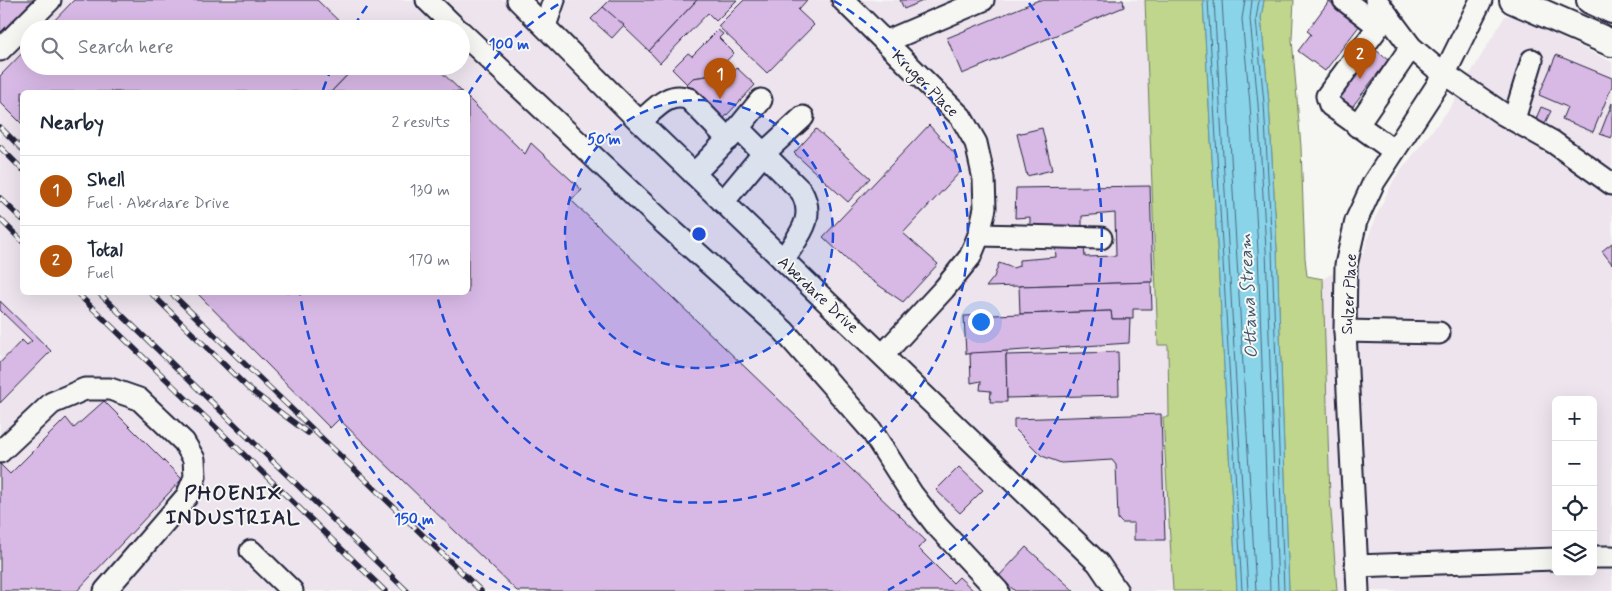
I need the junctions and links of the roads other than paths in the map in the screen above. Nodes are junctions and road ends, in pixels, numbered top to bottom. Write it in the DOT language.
graph roads {
  1 [pos="50,0"];
  2 [pos="427,0"];
  3 [pos="518,0"];
  4 [pos="554,0"];
  5 [pos="843,0"];
  6 [pos="983,0"];
  7 [pos="1344,0"];
  8 [pos="1481,0"];
  9 [pos="1513,0"];
  10 [pos="1590,0"];
  11 [pos="1612,10"];
  12 [pos="1380,13"];
  13 [pos="30,20"];
  14 [pos="448,20"];
  15 [pos="546,26"];
  16 [pos="20,30"];
  17 [pos="470,41"];
  18 [pos="885,42"];
  19 [pos="1612,43"];
  20 [pos="1410,47"];
  21 [pos="0,50"];
  22 [pos="1532,60"];
  23 [pos="1445,74"];
  24 [pos="761,100"];
  25 [pos="803,117"];
  26 [pos="1514,119"];
  27 [pos="640,122"];
  28 [pos="1357,126"];
  29 [pos="733,134"];
  30 [pos="1394,151"];
  31 [pos="763,154"];
  32 [pos="694,174"];
  33 [pos="1612,184"];
  34 [pos="722,202"];
  35 [pos="979,235"];
  36 [pos="1101,238"];
  37 [pos="783,260"];
  38 [pos="1345,331"];
  39 [pos="1439,334"];
  40 [pos="883,355"];
  41 [pos="0,452"];
  42 [pos="251,552"];
  43 [pos="1612,556"];
  44 [pos="1597,557"];
  45 [pos="1552,559"];
  46 [pos="1356,566"];
  47 [pos="105,591"];
  48 [pos="292,591"];
  49 [pos="998,591"];
  50 [pos="1117,591"];
  51 [pos="1358,591"];
  1 -- 13 [label="street"];
  2 -- 14 [label="street"];
  3 -- 15 [label="street, Aberdare Drive"];
  4 -- 15 [label="street"];
  5 -- 18 [label="street, Kruger Place"];
  6 -- 18 [label="street"];
  7 -- 12 [label="street"];
  8 -- 23 [label="street, Sulzer Place"];
  9 -- 19 [label="main road"];
  10 -- 11 [label="main road"];
  12 -- 20 [label="street"];
  12 -- 28 [label="street"];
  15 -- 27 [label="street, Aberdare Drive"];
  16 -- 21 [label="street"];
  17 -- 49 [label="street"];
  18 -- 35 [label="street, Kruger Place"];
  20 -- 23 [label="street"];
  20 -- 28 [label="street"];
  22 -- 26 [label="street"];
  23 -- 26 [label="street"];
  23 -- 30 [label="street, Sulzer Place"];
  24 -- 29 [label="street"];
  25 -- 31 [label="street"];
  26 -- 33 [label="street"];
  27 -- 29 [label="street"];
  27 -- 32 [label="street, Aberdare Drive"];
  28 -- 30 [label="street"];
  29 -- 31 [label="street"];
  29 -- 32 [label="street"];
  30 -- 38 [label="street, Sulzer Place"];
  31 -- 34 [label="street"];
  31 -- 37 [label="street"];
  32 -- 34 [label="street, Aberdare Drive"];
  34 -- 37 [label="street, Aberdare Drive"];
  35 -- 36 [label="street"];
  35 -- 40 [label="street, Kruger Place"];
  37 -- 40 [label="street, Aberdare Drive"];
  38 -- 39 [label="street"];
  38 -- 46 [label="street, Sulzer Place"];
  40 -- 50 [label="street, Aberdare Drive"];
  41 -- 47 [label="street"];
  42 -- 48 [label="street"];
  43 -- 44 [label="street"];
  45 -- 46 [label="street"];
  46 -- 51 [label="street, Sulzer Place"];
}
